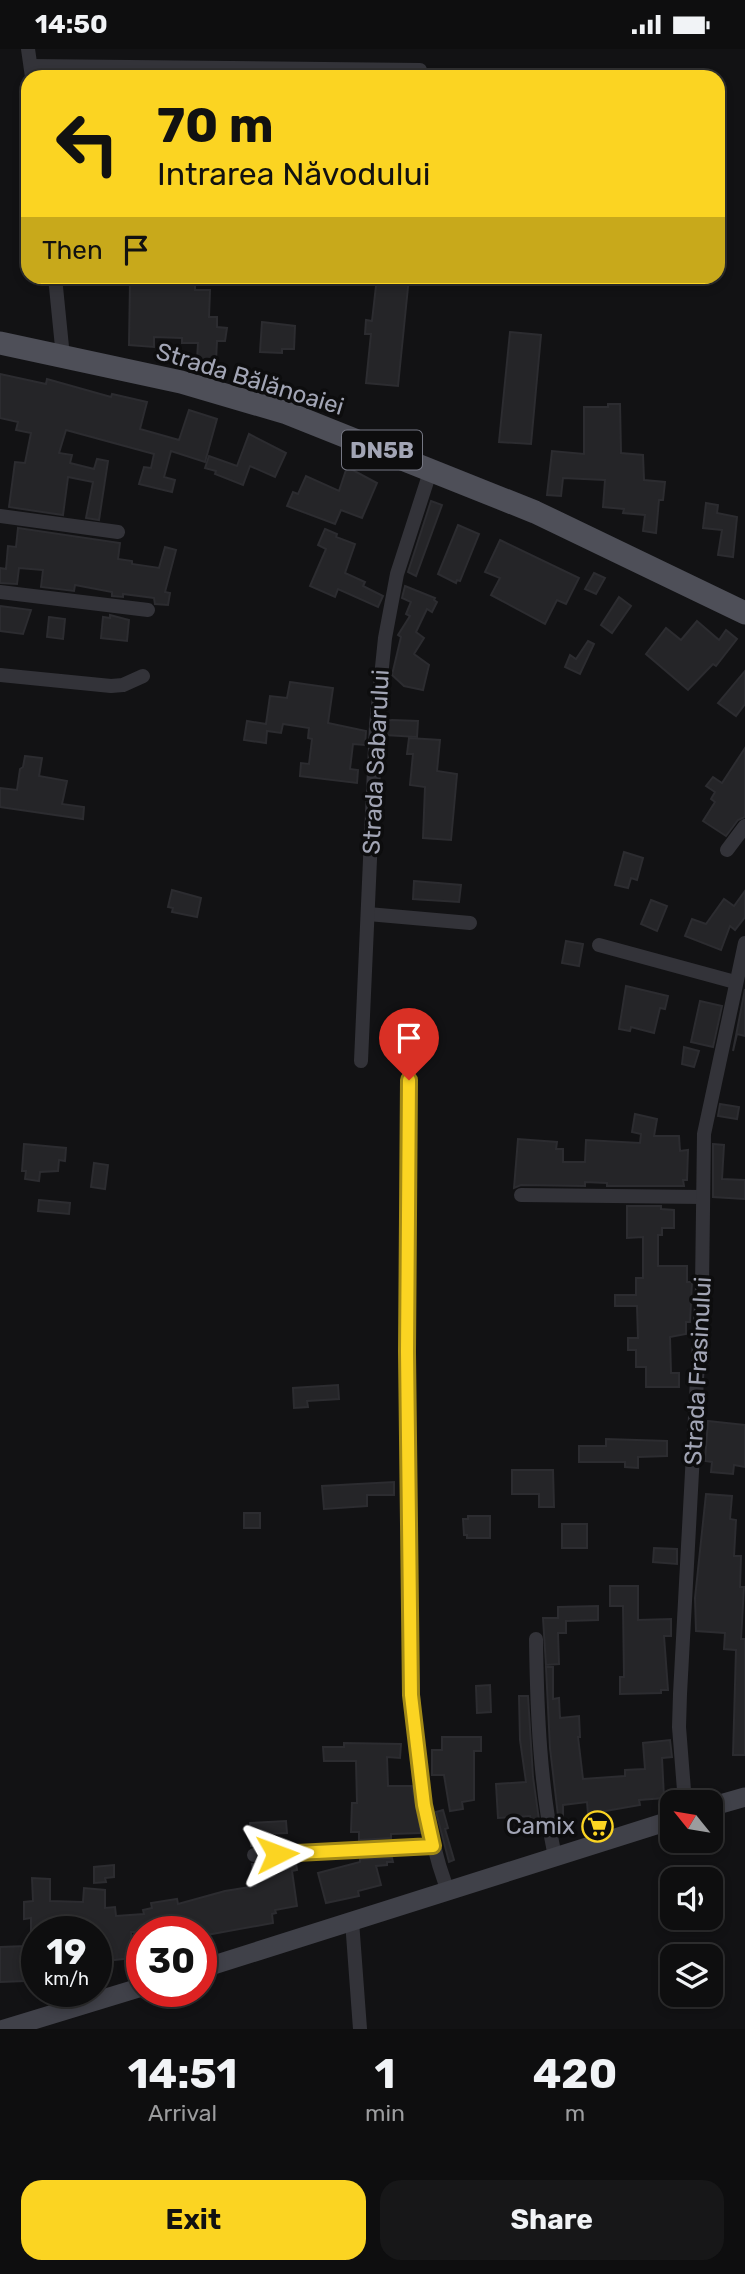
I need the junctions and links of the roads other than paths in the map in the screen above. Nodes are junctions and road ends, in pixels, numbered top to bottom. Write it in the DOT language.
graph roads {
  1 [pos="28,49"];
  2 [pos="31,70"];
  3 [pos="56,284"];
  4 [pos="0,343"];
  5 [pos="62,357"];
  6 [pos="432,469"];
  7 [pos="0,516"];
  8 [pos="118,532"];
  9 [pos="0,592"];
  10 [pos="148,610"];
  11 [pos="745,613"];
  12 [pos="0,675"];
  13 [pos="143,676"];
  14 [pos="745,826"];
  15 [pos="727,850"];
  16 [pos="368,914"];
  17 [pos="470,923"];
  18 [pos="745,943"];
  19 [pos="598,945"];
  20 [pos="735,982"];
  21 [pos="361,1062"];
  22 [pos="409,1080"];
  23 [pos="521,1195"];
  24 [pos="703,1197"];
  25 [pos="536,1639"];
  26 [pos="684,1790"];
  27 [pos="745,1797"];
  28 [pos="723,1804"];
  29 [pos="660,1824"];
  30 [pos="433,1846"];
  31 [pos="254,1855"];
  32 [pos="555,1857"];
  33 [pos="448,1892"];
  34 [pos="352,1921"];
  35 [pos="217,1964"];
  36 [pos="126,1992"];
  37 [pos="4,2029"];
  38 [pos="360,2029"];
  1 -- 2 [label="street"];
  3 -- 5 [label="street"];
  4 -- 5 [label="main road, Strada Bălănoaiei / DN5B"];
  5 -- 6 [label="main road, Strada Bălănoaiei / DN5B"];
  6 -- 11 [label="main road, Strada Bălănoaiei / DN5B"];
  6 -- 16 [label="street, Strada Sabarului"];
  7 -- 8 [label="street"];
  9 -- 10 [label="street"];
  12 -- 13 [label="street"];
  14 -- 15 [label="street"];
  16 -- 17 [label="street"];
  16 -- 21 [label="street, Strada Sabarului"];
  18 -- 20 [label="street, Strada Frasinului"];
  19 -- 20 [label="street"];
  20 -- 24 [label="street, Strada Frasinului"];
  22 -- 30 [label="street"];
  23 -- 24 [label="street"];
  24 -- 26 [label="street, Strada Frasinului"];
  25 -- 32 [label="street"];
  27 -- 28 [label="main road"];
  29 -- 32 [label="main road"];
  30 -- 31 [label="street"];
  30 -- 33 [label="street"];
  32 -- 33 [label="main road"];
  33 -- 34 [label="main road"];
  34 -- 35 [label="main road"];
  34 -- 38 [label="street"];
  36 -- 37 [label="main road"];
}
